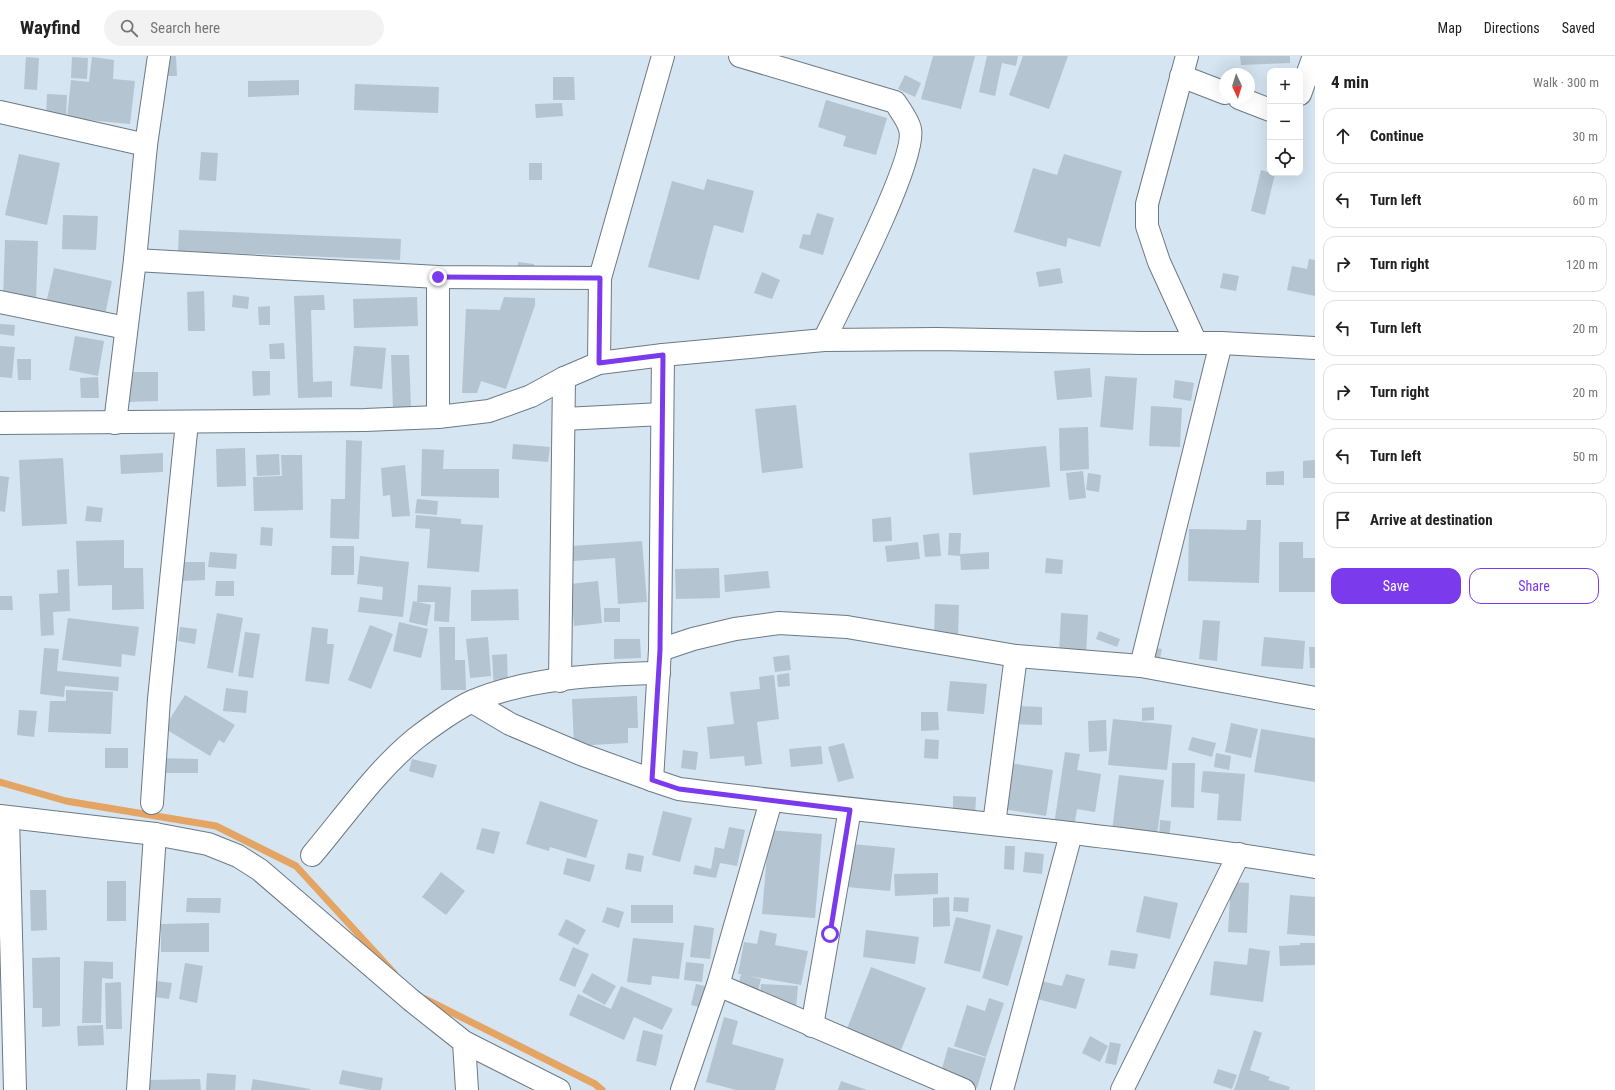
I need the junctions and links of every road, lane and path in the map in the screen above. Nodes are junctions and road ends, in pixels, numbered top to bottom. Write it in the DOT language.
graph roads {
  1 [pos="159,56"];
  2 [pos="663,56"];
  3 [pos="740,56"];
  4 [pos="1187,56"];
  5 [pos="1314,56"];
  6 [pos="1181,76"];
  7 [pos="1303,86"];
  8 [pos="1219,91"];
  9 [pos="1254,104"];
  10 [pos="1267,109"];
  11 [pos="0,112"];
  12 [pos="146,145"];
  13 [pos="135,260"];
  14 [pos="438,277"];
  15 [pos="600,278"];
  16 [pos="0,302"];
  17 [pos="126,328"];
  18 [pos="824,340"];
  19 [pos="1196,343"];
  20 [pos="1221,343"];
  21 [pos="1315,348"];
  22 [pos="663,355"];
  23 [pos="599,363"];
  24 [pos="564,378"];
  25 [pos="662,414"];
  26 [pos="438,417"];
  27 [pos="564,419"];
  28 [pos="187,422"];
  29 [pos="115,423"];
  30 [pos="0,424"];
  31 [pos="660,650"];
  32 [pos="1016,656"];
  33 [pos="1141,666"];
  34 [pos="659,673"];
  35 [pos="560,681"];
  36 [pos="1315,698"];
  37 [pos="472,702"];
  38 [pos="652,780"];
  39 [pos="771,801"];
  40 [pos="152,803"];
  41 [pos="850,810"];
  42 [pos="4,817"];
  43 [pos="994,824"];
  44 [pos="155,834"];
  45 [pos="1071,834"];
  46 [pos="1238,854"];
  47 [pos="312,855"];
  48 [pos="1315,867"];
  49 [pos="718,985"];
  50 [pos="812,1026"];
  51 [pos="464,1042"];
  52 [pos="10,1079"];
  53 [pos="138,1090"];
  54 [pos="467,1090"];
  55 [pos="559,1090"];
  56 [pos="682,1090"];
  57 [pos="964,1090"];
  58 [pos="1002,1090"];
  59 [pos="1122,1090"];
  1 -- 12 [label="street"];
  2 -- 15 [label="street"];
  3 -- 18 [label="street"];
  4 -- 6 [label="street"];
  5 -- 7 [label="street"];
  6 -- 8 [label="street"];
  6 -- 19 [label="street"];
  9 -- 10 [label="street"];
  11 -- 12 [label="street"];
  12 -- 13 [label="street"];
  13 -- 14 [label="street"];
  13 -- 17 [label="street"];
  14 -- 15 [label="street"];
  14 -- 26 [label="street"];
  15 -- 23 [label="street"];
  16 -- 17 [label="street"];
  17 -- 29 [label="street"];
  18 -- 19 [label="street"];
  18 -- 22 [label="street"];
  19 -- 20 [label="street"];
  20 -- 21 [label="street"];
  20 -- 33 [label="street"];
  22 -- 23 [label="street"];
  22 -- 25 [label="street"];
  23 -- 24 [label="street"];
  24 -- 26 [label="street"];
  24 -- 27 [label="street"];
  25 -- 27 [label="street"];
  25 -- 31 [label="street"];
  26 -- 28 [label="street"];
  27 -- 35 [label="street"];
  28 -- 29 [label="street"];
  28 -- 40 [label="street"];
  29 -- 30 [label="street"];
  31 -- 32 [label="street"];
  31 -- 34 [label="street"];
  32 -- 33 [label="street"];
  32 -- 43 [label="street"];
  33 -- 36 [label="street"];
  34 -- 35 [label="street"];
  34 -- 38 [label="street"];
  35 -- 37 [label="street"];
  37 -- 38 [label="street"];
  37 -- 47 [label="street"];
  38 -- 39 [label="street"];
  39 -- 41 [label="street"];
  39 -- 49 [label="street"];
  41 -- 43 [label="street"];
  41 -- 50 [label="street"];
  42 -- 44 [label="street"];
  42 -- 52 [label="street"];
  43 -- 45 [label="street"];
  44 -- 51 [label="street"];
  44 -- 53 [label="street"];
  45 -- 46 [label="street"];
  45 -- 58 [label="street"];
  46 -- 48 [label="street"];
  46 -- 59 [label="street"];
  49 -- 50 [label="street"];
  49 -- 56 [label="street"];
  50 -- 57 [label="street"];
  51 -- 54 [label="street"];
  51 -- 55 [label="street"];
}
